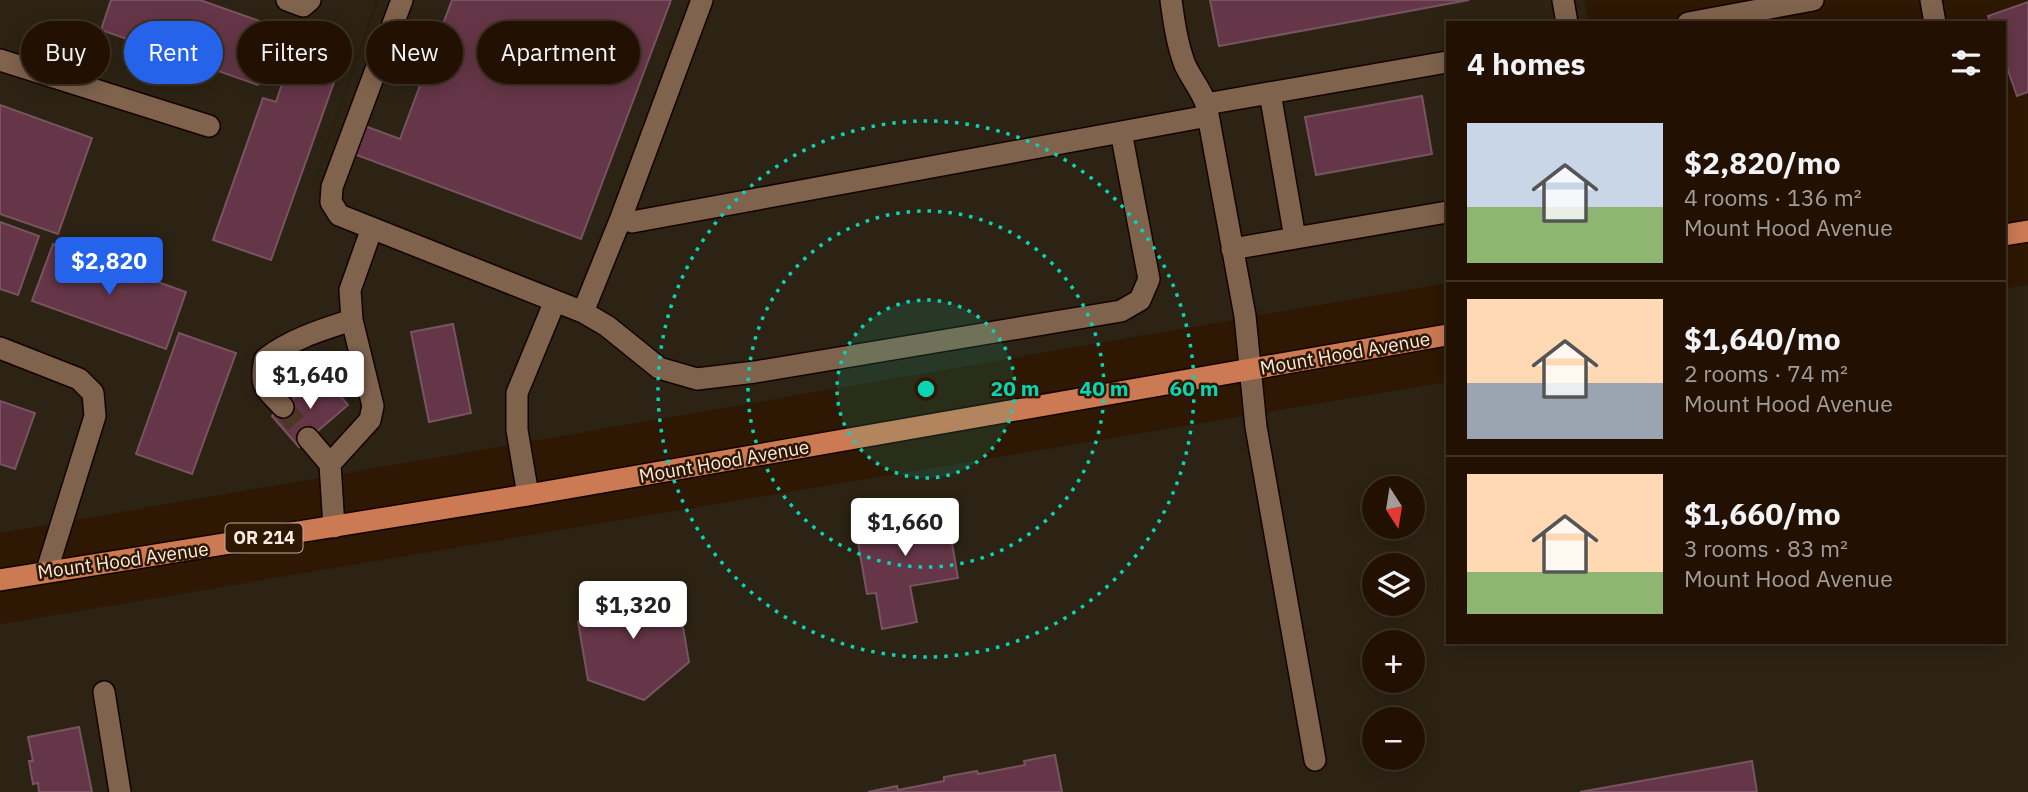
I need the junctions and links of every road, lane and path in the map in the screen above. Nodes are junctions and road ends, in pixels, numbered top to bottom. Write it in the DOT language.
graph roads {
  1 [pos="287,0"];
  2 [pos="310,0"];
  3 [pos="402,0"];
  4 [pos="702,0"];
  5 [pos="1171,0"];
  6 [pos="1563,0"];
  7 [pos="1813,0"];
  8 [pos="1931,0"];
  9 [pos="1732,19"];
  10 [pos="1567,21"];
  11 [pos="1710,21"];
  12 [pos="1935,21"];
  13 [pos="0,60"];
  14 [pos="1446,62"];
  15 [pos="1270,93"];
  16 [pos="1207,110"];
  17 [pos="209,126"];
  18 [pos="1121,132"];
  19 [pos="1446,212"];
  20 [pos="621,218"];
  21 [pos="372,228"];
  22 [pos="2028,231"];
  23 [pos="2006,235"];
  24 [pos="1295,238"];
  25 [pos="1232,248"];
  26 [pos="555,301"];
  27 [pos="583,312"];
  28 [pos="352,320"];
  29 [pos="1446,335"];
  30 [pos="0,348"];
  31 [pos="1250,370"];
  32 [pos="283,407"];
  33 [pos="308,438"];
  34 [pos="330,464"];
  35 [pos="528,495"];
  36 [pos="334,527"];
  37 [pos="47,570"];
  38 [pos="0,580"];
  39 [pos="104,692"];
  40 [pos="1315,760"];
  41 [pos="120,792"];
  1 -- 2 [label="lane"];
  3 -- 21 [label="lane"];
  4 -- 20 [label="lane"];
  5 -- 16 [label="lane"];
  6 -- 10 [label="lane"];
  7 -- 9 [label="lane"];
  8 -- 12 [label="lane"];
  9 -- 11 [label="lane"];
  13 -- 17 [label="lane"];
  14 -- 15 [label="lane"];
  15 -- 16 [label="lane"];
  15 -- 24 [label="lane"];
  16 -- 18 [label="lane"];
  16 -- 25 [label="lane"];
  18 -- 20 [label="lane"];
  18 -- 27 [label="lane"];
  19 -- 24 [label="lane"];
  20 -- 27 [label="lane"];
  21 -- 26 [label="lane"];
  21 -- 28 [label="lane"];
  22 -- 23 [label="main road"];
  24 -- 25 [label="lane"];
  25 -- 31 [label="lane"];
  26 -- 27 [label="lane"];
  26 -- 35 [label="lane"];
  28 -- 32 [label="lane"];
  28 -- 34 [label="lane"];
  29 -- 31 [label="main road, Mount Hood Avenue / OR 214"];
  30 -- 37 [label="lane"];
  31 -- 35 [label="main road, Mount Hood Avenue / OR 214"];
  31 -- 40 [label="lane"];
  33 -- 34 [label="lane"];
  34 -- 36 [label="lane"];
  35 -- 36 [label="main road, Mount Hood Avenue / OR 214"];
  36 -- 37 [label="main road, Mount Hood Avenue / OR 214"];
  37 -- 38 [label="main road, Mount Hood Avenue / OR 214"];
  39 -- 41 [label="lane"];
}
